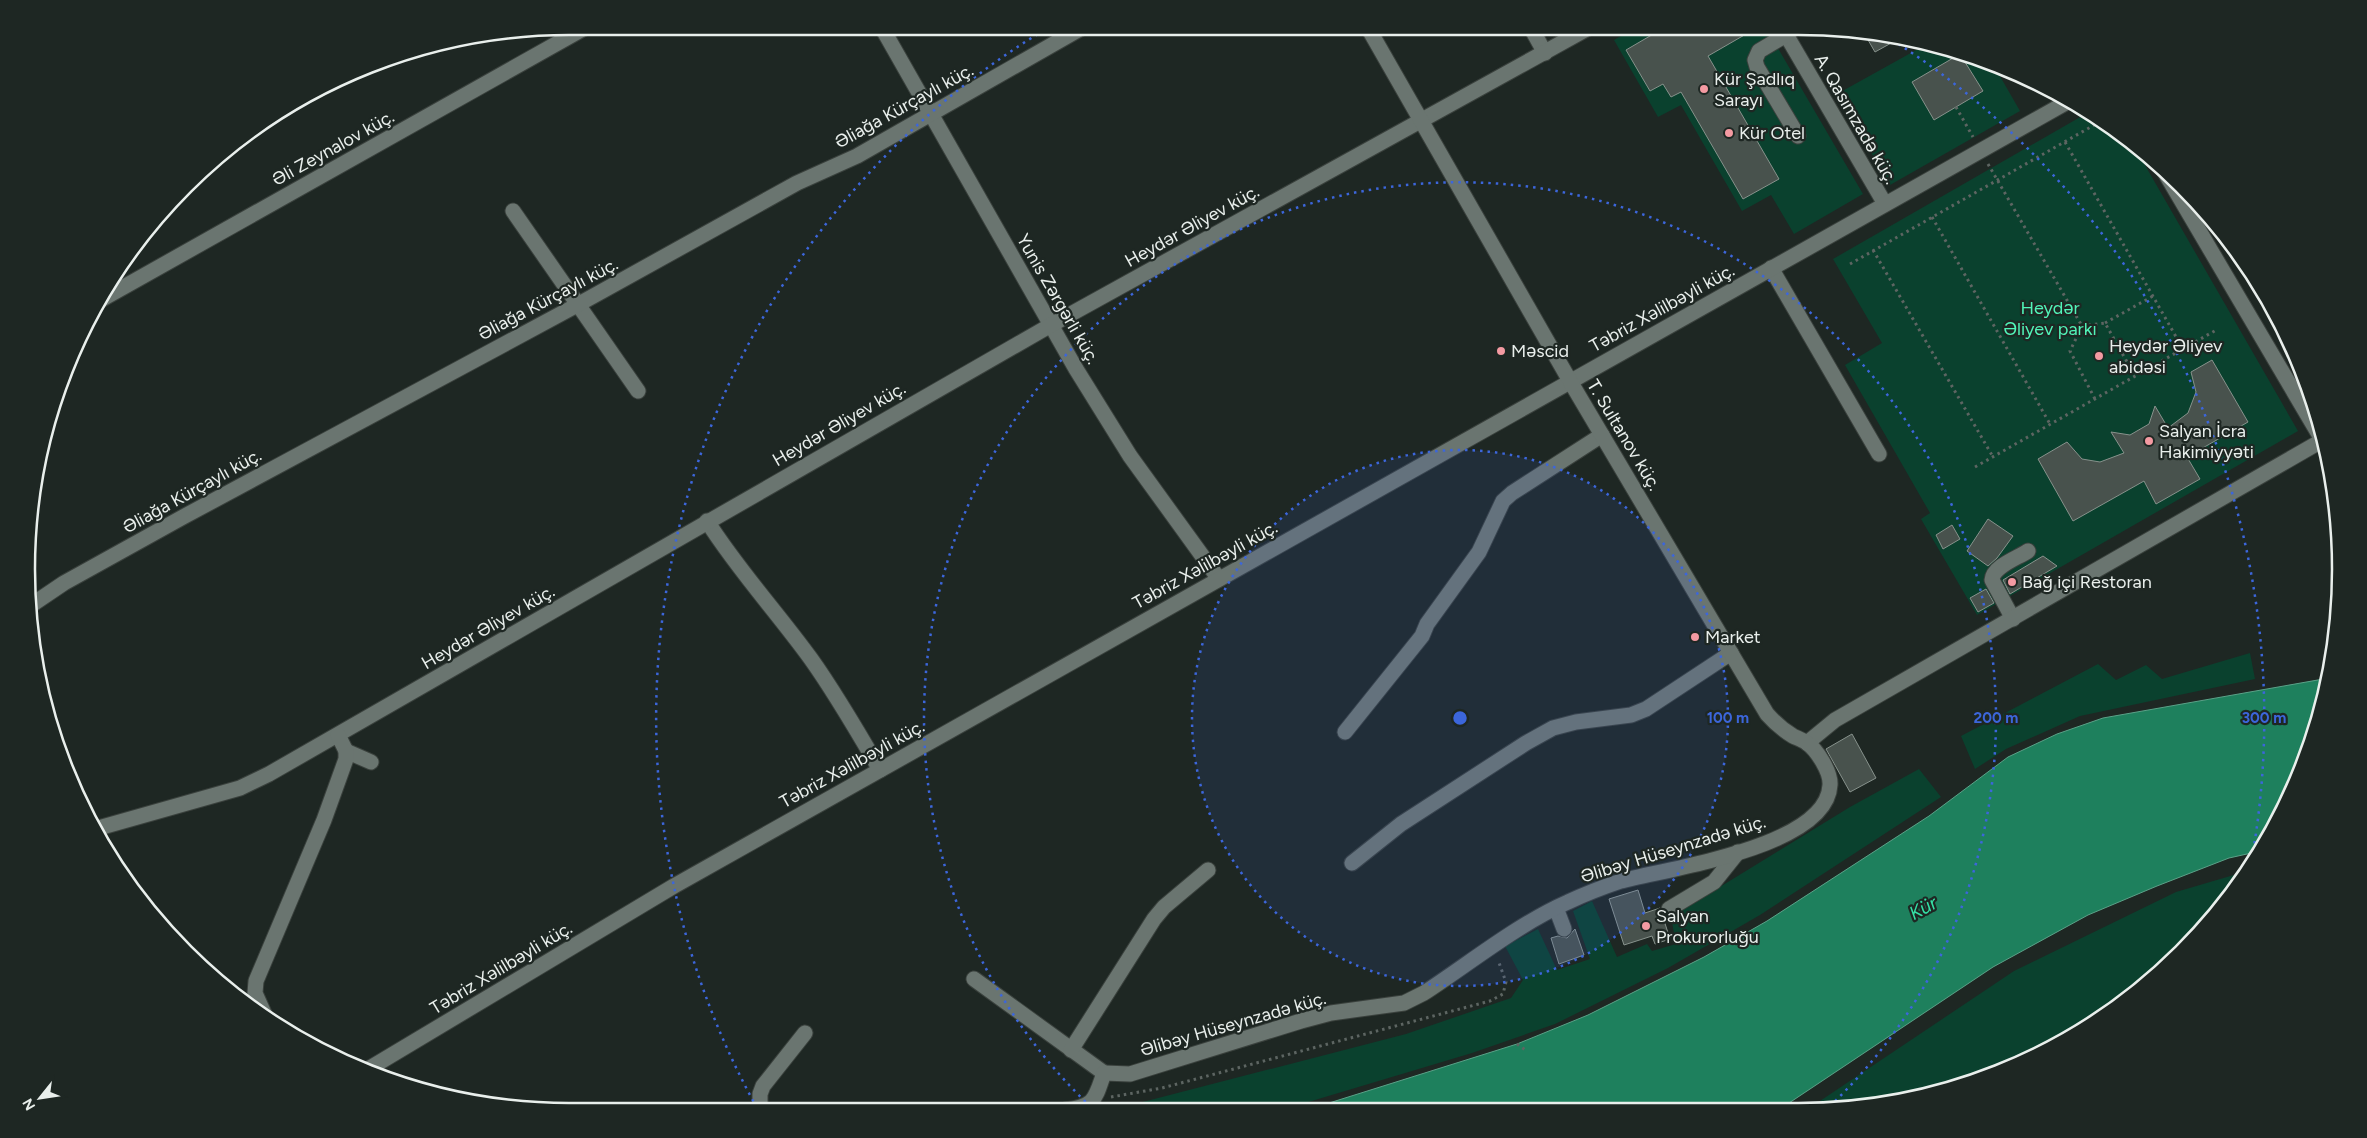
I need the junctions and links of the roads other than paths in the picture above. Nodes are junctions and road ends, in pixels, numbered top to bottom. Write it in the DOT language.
graph roads {
  1 [pos="572,35"];
  2 [pos="886,35"];
  3 [pos="1070,35"];
  4 [pos="1372,35"];
  5 [pos="1535,35"];
  6 [pos="1576,35"];
  7 [pos="1778,35"];
  8 [pos="1785,35"];
  9 [pos="1545,53"];
  10 [pos="2062,105"];
  11 [pos="931,114"];
  12 [pos="1422,122"];
  13 [pos="1798,136"];
  14 [pos="2176,191"];
  15 [pos="1885,204"];
  16 [pos="513,210"];
  17 [pos="1771,268"];
  18 [pos="112,294"];
  19 [pos="579,304"];
  20 [pos="1051,324"];
  21 [pos="1570,381"];
  22 [pos="638,391"];
  23 [pos="2311,419"];
  24 [pos="1602,435"];
  25 [pos="2317,446"];
  26 [pos="1879,454"];
  27 [pos="707,521"];
  28 [pos="2028,551"];
  29 [pos="1219,579"];
  30 [pos="36,602"];
  31 [pos="2013,619"];
  32 [pos="1731,653"];
  33 [pos="1346,732"];
  34 [pos="338,735"];
  35 [pos="1807,743"];
  36 [pos="346,751"];
  37 [pos="371,762"];
  38 [pos="880,770"];
  39 [pos="102,827"];
  40 [pos="1738,852"];
  41 [pos="1352,863"];
  42 [pos="1208,870"];
  43 [pos="1556,908"];
  44 [pos="1669,909"];
  45 [pos="1564,929"];
  46 [pos="974,979"];
  47 [pos="260,1005"];
  48 [pos="805,1033"];
  49 [pos="1071,1050"];
  50 [pos="375,1066"];
  51 [pos="1104,1073"];
  52 [pos="760,1103"];
  53 [pos="1090,1103"];
  1 -- 18 [label="street, Əli Zeynalov küç."];
  2 -- 11 [label="street, Yunis Zərgərli küç."];
  3 -- 11 [label="street, Əliağa Kürçaylı küç."];
  4 -- 12 [label="street, T. Sultanov küç."];
  5 -- 9 [label="street"];
  6 -- 9 [label="street, Heydər Əliyev küç."];
  7 -- 13 [label="street"];
  8 -- 15 [label="street, A. Qasımzadə küç."];
  9 -- 12 [label="street, Heydər Əliyev küç."];
  10 -- 15 [label="street, Təbriz Xəlilbəyli küç."];
  11 -- 19 [label="street, Əliağa Kürçaylı küç."];
  11 -- 20 [label="street, Yunis Zərgərli küç."];
  12 -- 20 [label="street, Heydər Əliyev küç."];
  12 -- 21 [label="street, T. Sultanov küç."];
  14 -- 23 [label="street"];
  15 -- 17 [label="street, Təbriz Xəlilbəyli küç."];
  16 -- 19 [label="street"];
  17 -- 21 [label="street, Təbriz Xəlilbəyli küç."];
  17 -- 26 [label="street"];
  19 -- 22 [label="street"];
  19 -- 30 [label="street, Əliağa Kürçaylı küç."];
  20 -- 27 [label="street, Heydər Əliyev küç."];
  20 -- 29 [label="street, Yunis Zərgərli küç."];
  21 -- 24 [label="street, T. Sultanov küç."];
  21 -- 29 [label="street, Təbriz Xəlilbəyli küç."];
  24 -- 32 [label="street, T. Sultanov küç."];
  24 -- 33 [label="street"];
  25 -- 31 [label="street"];
  27 -- 34 [label="street, Heydər Əliyev küç."];
  27 -- 38 [label="street"];
  28 -- 31 [label="street"];
  29 -- 38 [label="street, Təbriz Xəlilbəyli küç."];
  31 -- 35 [label="street"];
  32 -- 35 [label="street, T. Sultanov küç."];
  32 -- 41 [label="street"];
  34 -- 36 [label="street"];
  34 -- 39 [label="street, Heydər Əliyev küç."];
  35 -- 40 [label="street, Əlibəy Hüseynzadə küç."];
  36 -- 37 [label="street"];
  36 -- 47 [label="street"];
  38 -- 50 [label="street, Təbriz Xəlilbəyli küç."];
  40 -- 43 [label="street, Əlibəy Hüseynzadə küç."];
  40 -- 44 [label="street"];
  42 -- 49 [label="street"];
  43 -- 45 [label="street"];
  43 -- 51 [label="street, Əlibəy Hüseynzadə küç."];
  46 -- 49 [label="street"];
  48 -- 52 [label="street"];
  49 -- 51 [label="street"];
  51 -- 53 [label="street"];
}
